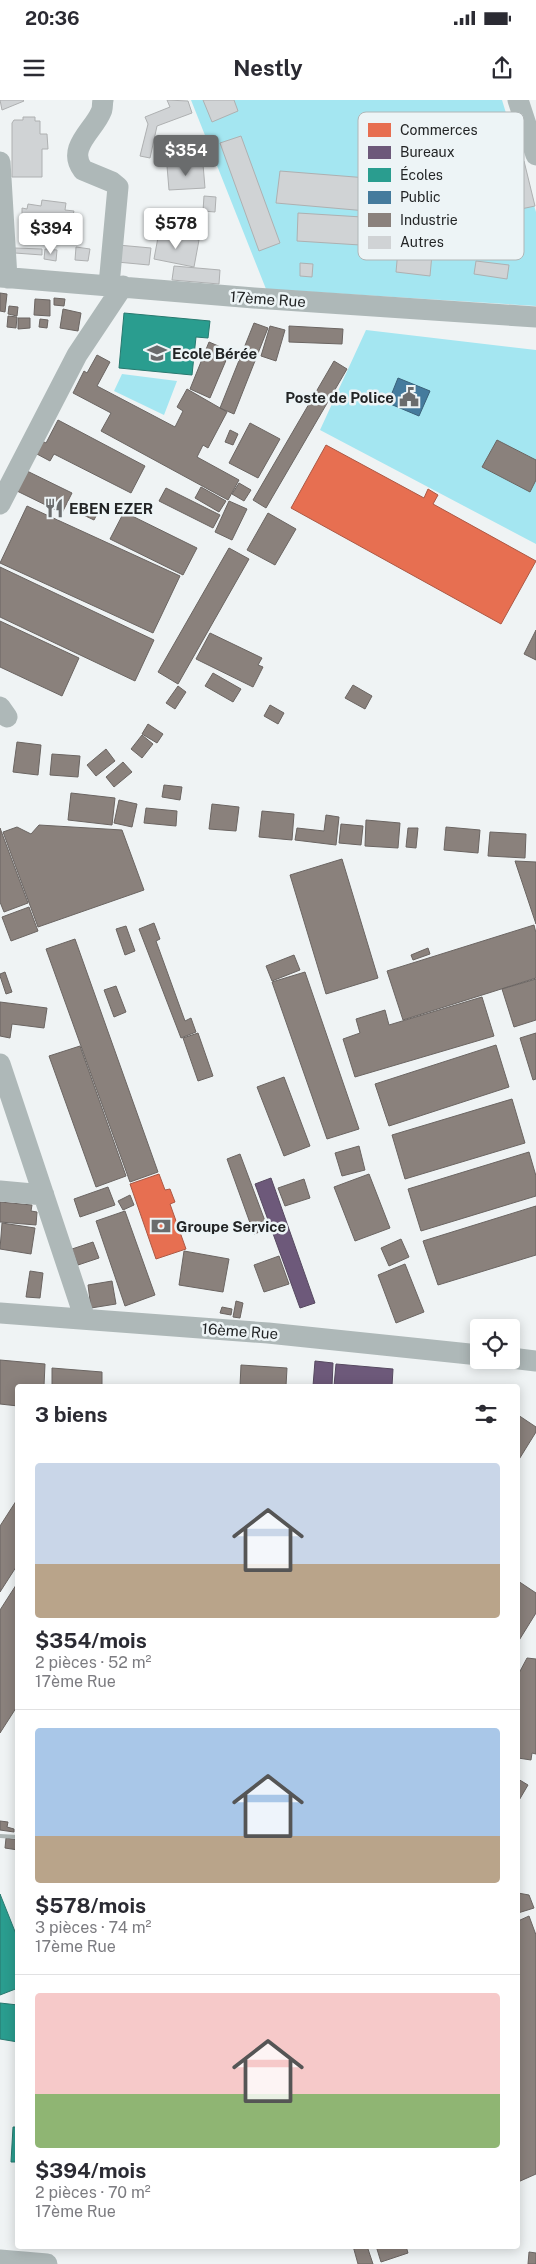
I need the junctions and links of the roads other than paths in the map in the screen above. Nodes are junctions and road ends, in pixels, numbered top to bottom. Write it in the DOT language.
graph roads {
  1 [pos="103,100"];
  2 [pos="518,100"];
  3 [pos="522,112"];
  4 [pos="524,118"];
  5 [pos="536,155"];
  6 [pos="0,162"];
  7 [pos="3,278"];
  8 [pos="116,286"];
  9 [pos="536,317"];
  10 [pos="0,504"];
  11 [pos="0,1064"];
  12 [pos="6,1101"];
  13 [pos="0,1191"];
  14 [pos="44,1195"];
  15 [pos="0,1313"];
  16 [pos="85,1319"];
  17 [pos="470,1354"];
  18 [pos="520,1359"];
  19 [pos="536,1360"];
  20 [pos="0,2260"];
  21 [pos="47,2264"];
  1 -- 8 [label="street"];
  2 -- 3 [label="street"];
  4 -- 5 [label="street"];
  6 -- 7 [label="street"];
  7 -- 8 [label="street, 17ème Rue"];
  8 -- 9 [label="street, 17ème Rue"];
  8 -- 10 [label="street"];
  11 -- 12 [label="street"];
  12 -- 14 [label="street"];
  13 -- 14 [label="street"];
  14 -- 16 [label="street"];
  15 -- 16 [label="street, 16ème Rue"];
  16 -- 17 [label="street, 16ème Rue"];
  18 -- 19 [label="street"];
  20 -- 21 [label="street"];
}
